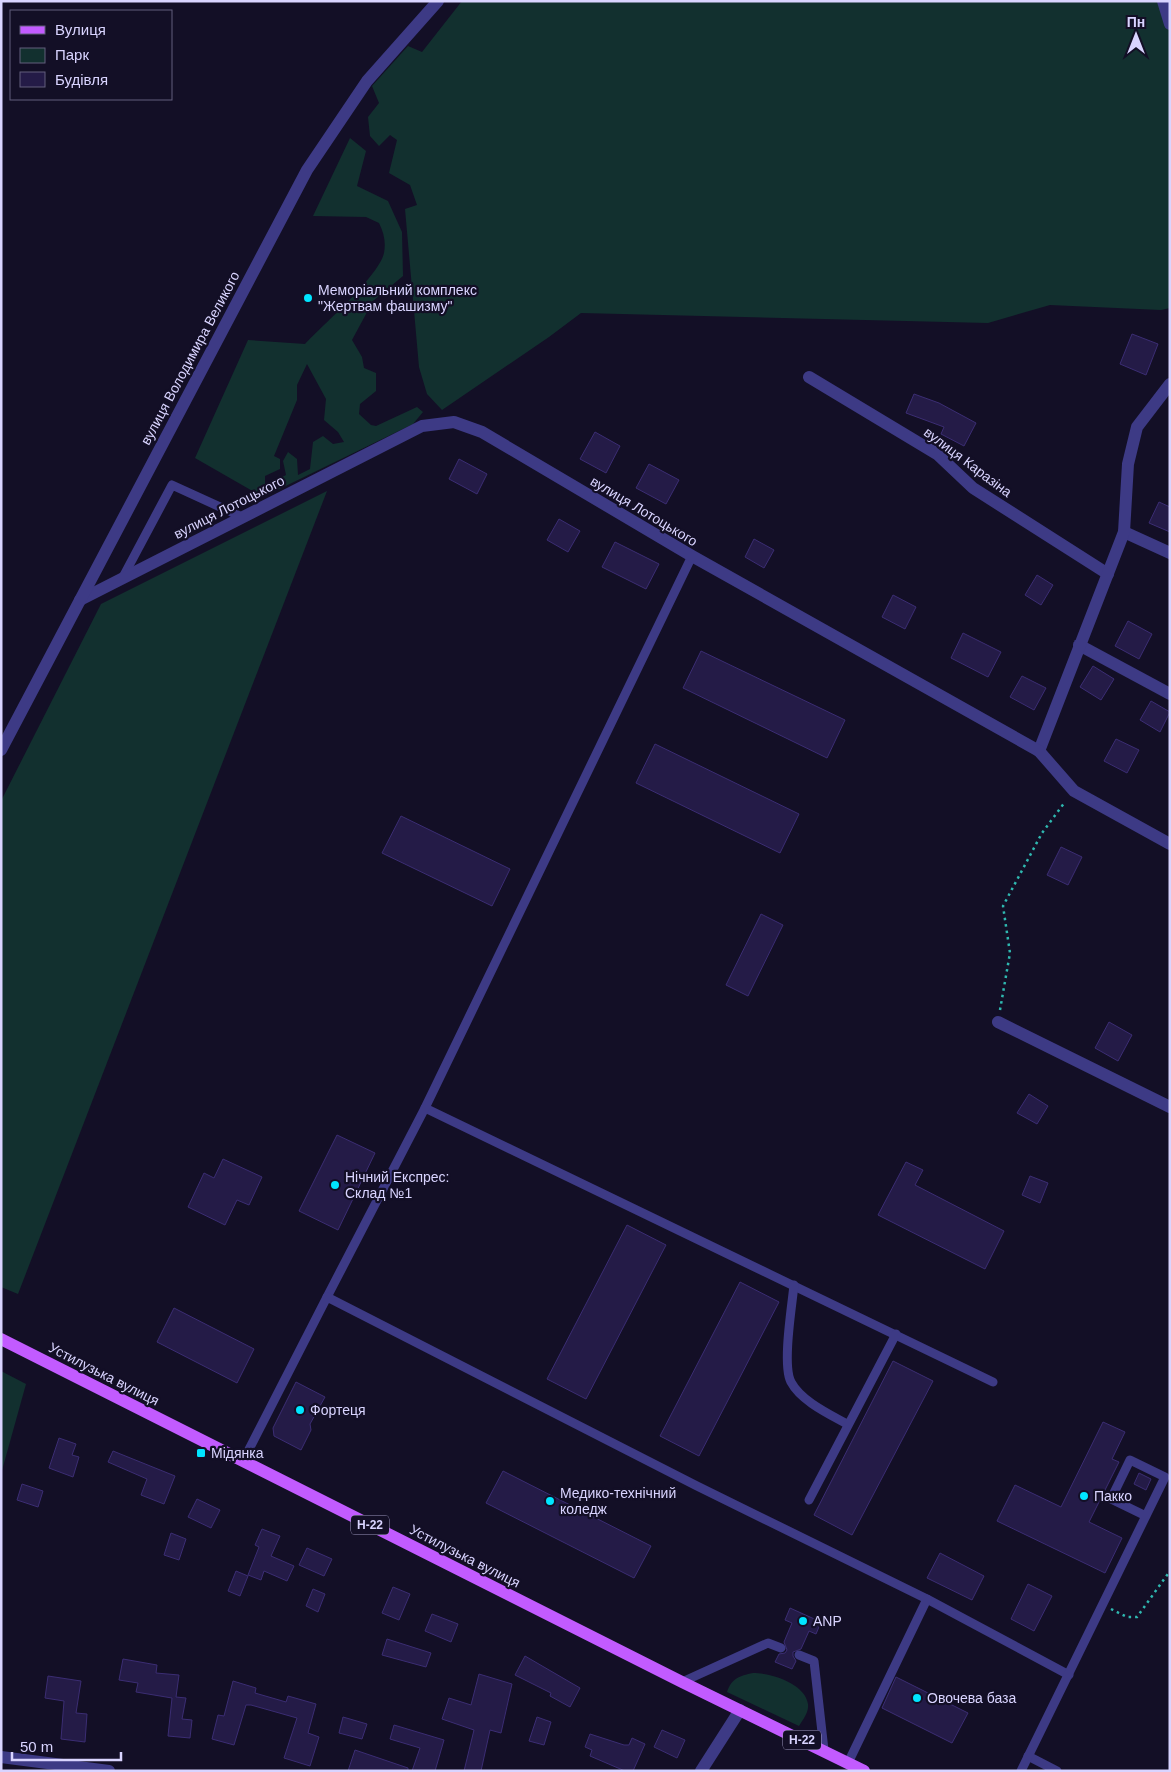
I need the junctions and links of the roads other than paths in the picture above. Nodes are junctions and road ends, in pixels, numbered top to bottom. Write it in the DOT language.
graph roads {
  1 [pos="438,1"];
  2 [pos="1163,1"];
  3 [pos="1170,24"];
  4 [pos="809,377"];
  5 [pos="1170,384"];
  6 [pos="242,517"];
  7 [pos="1124,532"];
  8 [pos="1170,554"];
  9 [pos="692,556"];
  10 [pos="1108,574"];
  11 [pos="123,578"];
  12 [pos="80,600"];
  13 [pos="1079,645"];
  14 [pos="1170,694"];
  15 [pos="1,750"];
  16 [pos="1039,751"];
  17 [pos="1170,844"];
  18 [pos="998,1022"];
  19 [pos="1170,1107"];
  20 [pos="425,1108"];
  21 [pos="794,1285"];
  22 [pos="327,1296"];
  23 [pos="896,1334"];
  24 [pos="1,1339"];
  25 [pos="993,1382"];
  26 [pos="847,1424"];
  27 [pos="244,1461"];
  28 [pos="809,1500"];
  29 [pos="1146,1516"];
  30 [pos="927,1599"];
  31 [pos="781,1648"];
  32 [pos="799,1655"];
  33 [pos="1069,1675"];
  34 [pos="682,1682"];
  35 [pos="740,1710"];
  36 [pos="824,1750"];
  37 [pos="1028,1756"];
  38 [pos="1,1757"];
  39 [pos="848,1763"];
  40 [pos="1022,1770"];
  41 [pos="109,1771"];
  42 [pos="701,1771"];
  43 [pos="864,1771"];
  44 [pos="1058,1771"];
  1 -- 12 [label="street, вулиця Володимира Великого"];
  2 -- 3 [label="street"];
  4 -- 10 [label="street, вулиця Каразіна"];
  5 -- 7 [label="street"];
  6 -- 9 [label="street, вулиця Лотоцького"];
  6 -- 11 [label="street, вулиця Лотоцького"];
  6 -- 11 [label="lane"];
  7 -- 8 [label="street"];
  7 -- 10 [label="street"];
  9 -- 16 [label="street, вулиця Лотоцького"];
  9 -- 20 [label="lane"];
  10 -- 13 [label="street"];
  11 -- 12 [label="street, вулиця Лотоцького"];
  12 -- 15 [label="street, вулиця Володимира Великого"];
  13 -- 14 [label="street"];
  13 -- 16 [label="street"];
  16 -- 17 [label="street, вулиця Лотоцького"];
  18 -- 19 [label="street"];
  20 -- 21 [label="lane"];
  20 -- 22 [label="lane"];
  21 -- 23 [label="lane"];
  21 -- 26 [label="lane"];
  22 -- 27 [label="lane"];
  22 -- 30 [label="lane"];
  23 -- 25 [label="lane"];
  23 -- 26 [label="lane"];
  24 -- 27 [label="main road, Устилузька вулиця / Н-22"];
  26 -- 28 [label="lane"];
  27 -- 34 [label="main road, Устилузька вулиця / Н-22"];
  29 -- 29 [label="lane"];
  29 -- 33 [label="lane"];
  30 -- 33 [label="lane"];
  30 -- 39 [label="lane"];
  31 -- 34 [label="lane"];
  32 -- 36 [label="lane"];
  33 -- 37 [label="lane"];
  34 -- 35 [label="main road, Устилузька вулиця / Н-22"];
  35 -- 36 [label="main road, Устилузька вулиця / Н-22"];
  35 -- 42 [label="street"];
  36 -- 39 [label="main road, Устилузька вулиця / Н-22"];
  37 -- 40 [label="lane"];
  37 -- 44 [label="lane"];
  38 -- 41 [label="street"];
  39 -- 43 [label="main road, Устилузька вулиця / Н-22"];
}
